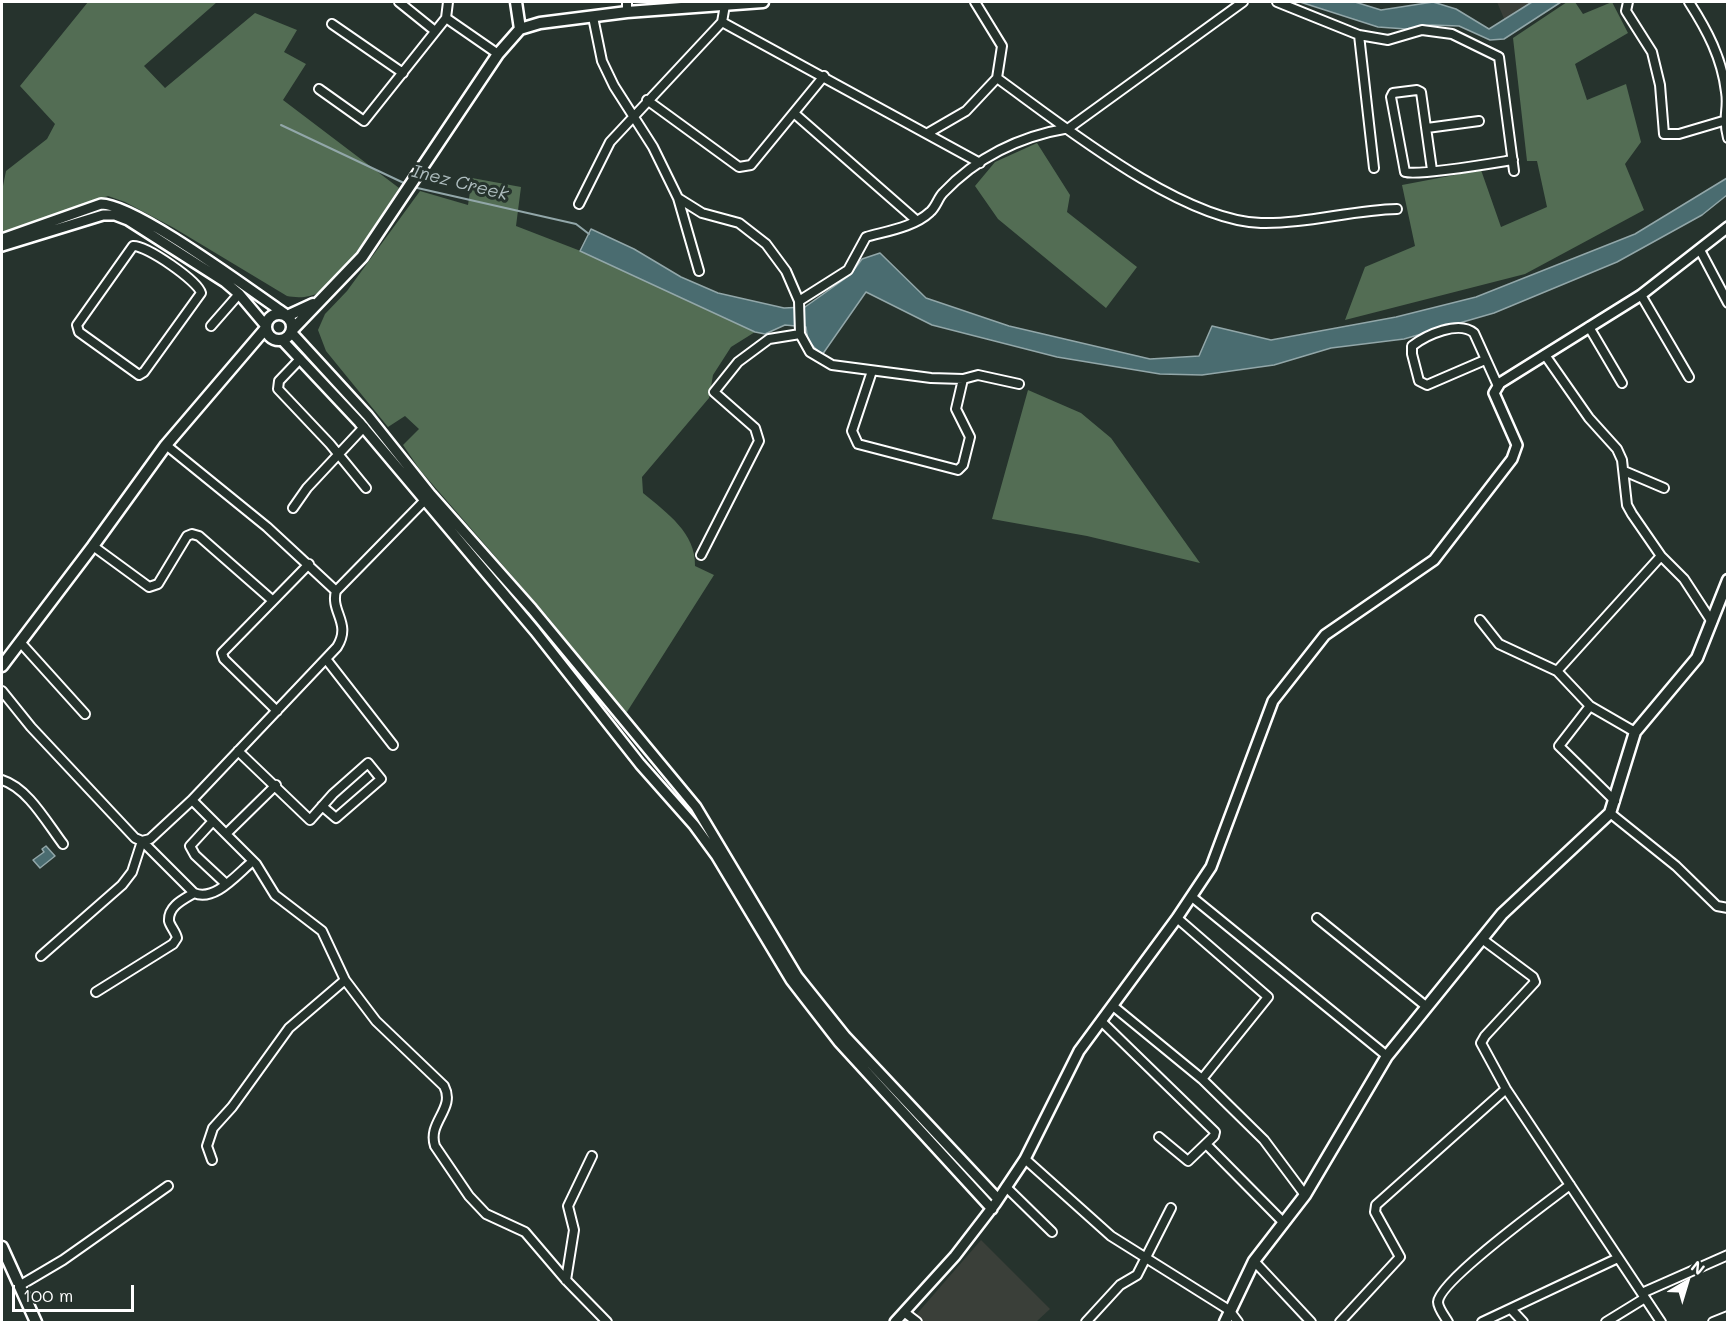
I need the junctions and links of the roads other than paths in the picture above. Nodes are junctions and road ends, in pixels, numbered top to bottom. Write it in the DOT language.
graph roads {
  1 [pos="399,2"];
  2 [pos="448,2"];
  3 [pos="516,2"];
  4 [pos="763,2"];
  5 [pos="975,2"];
  6 [pos="1243,2"];
  7 [pos="1277,2"];
  8 [pos="1628,2"];
  9 [pos="1689,2"];
  10 [pos="725,5"];
  11 [pos="627,7"];
  12 [pos="593,17"];
  13 [pos="446,18"];
  14 [pos="722,22"];
  15 [pos="332,24"];
  16 [pos="520,29"];
  17 [pos="435,32"];
  18 [pos="1359,34"];
  19 [pos="498,54"];
  20 [pos="403,73"];
  21 [pos="824,76"];
  22 [pos="997,78"];
  23 [pos="319,89"];
  24 [pos="647,100"];
  25 [pos="795,114"];
  26 [pos="632,116"];
  27 [pos="1479,121"];
  28 [pos="1723,121"];
  29 [pos="1069,128"];
  30 [pos="1427,128"];
  31 [pos="928,133"];
  32 [pos="1728,138"];
  33 [pos="1513,160"];
  34 [pos="980,163"];
  35 [pos="1374,168"];
  36 [pos="1432,170"];
  37 [pos="1514,171"];
  38 [pos="678,198"];
  39 [pos="579,204"];
  40 [pos="1397,209"];
  41 [pos="916,220"];
  42 [pos="1728,226"];
  43 [pos="2,239"];
  44 [pos="2,246"];
  45 [pos="1700,250"];
  46 [pos="176,251"];
  47 [pos="167,263"];
  48 [pos="699,271"];
  49 [pos="239,294"];
  50 [pos="1641,295"];
  51 [pos="322,300"];
  52 [pos="799,301"];
  53 [pos="1728,303"];
  54 [pos="286,315"];
  55 [pos="211,326"];
  56 [pos="266,327"];
  57 [pos="1589,327"];
  58 [pos="292,331"];
  59 [pos="800,334"];
  60 [pos="278,339"];
  61 [pos="252,346"];
  62 [pos="1545,355"];
  63 [pos="300,359"];
  64 [pos="1485,360"];
  65 [pos="872,371"];
  66 [pos="1689,377"];
  67 [pos="963,379"];
  68 [pos="1622,383"];
  69 [pos="1019,384"];
  70 [pos="1498,386"];
  71 [pos="364,427"];
  72 [pos="165,445"];
  73 [pos="339,453"];
  74 [pos="1624,471"];
  75 [pos="366,488"];
  76 [pos="1664,489"];
  77 [pos="427,498"];
  78 [pos="293,508"];
  79 [pos="93,546"];
  80 [pos="701,555"];
  81 [pos="1661,556"];
  82 [pos="309,564"];
  83 [pos="1728,580"];
  84 [pos="336,591"];
  85 [pos="272,600"];
  86 [pos="1480,620"];
  87 [pos="1712,622"];
  88 [pos="20,642"];
  89 [pos="326,659"];
  90 [pos="2,666"];
  91 [pos="1557,671"];
  92 [pos="2,691"];
  93 [pos="1590,705"];
  94 [pos="277,711"];
  95 [pos="86,714"];
  96 [pos="1635,732"];
  97 [pos="393,745"];
  98 [pos="238,751"];
  99 [pos="2,780"];
  100 [pos="276,785"];
  101 [pos="192,800"];
  102 [pos="1615,801"];
  103 [pos="322,806"];
  104 [pos="1610,813"];
  105 [pos="213,821"];
  106 [pos="226,834"];
  107 [pos="142,841"];
  108 [pos="63,844"];
  109 [pos="253,861"];
  110 [pos="225,884"];
  111 [pos="194,893"];
  112 [pos="1192,897"];
  113 [pos="1717,906"];
  114 [pos="1728,908"];
  115 [pos="1728,916"];
  116 [pos="1178,918"];
  117 [pos="1317,918"];
  118 [pos="1482,939"];
  119 [pos="41,956"];
  120 [pos="345,980"];
  121 [pos="96,992"];
  122 [pos="1113,1006"];
  123 [pos="1427,1007"];
  124 [pos="1101,1021"];
  125 [pos="1387,1056"];
  126 [pos="1202,1078"];
  127 [pos="1506,1089"];
  128 [pos="1159,1137"];
  129 [pos="1206,1144"];
  130 [pos="592,1156"];
  131 [pos="1025,1159"];
  132 [pos="212,1160"];
  133 [pos="1570,1185"];
  134 [pos="168,1186"];
  135 [pos="1006,1187"];
  136 [pos="1305,1196"];
  137 [pos="998,1199"];
  138 [pos="1171,1208"];
  139 [pos="992,1209"];
  140 [pos="1284,1223"];
  141 [pos="1052,1232"];
  142 [pos="2,1247"];
  143 [pos="1728,1255"];
  144 [pos="1145,1257"];
  145 [pos="1618,1258"];
  146 [pos="1254,1261"];
  147 [pos="566,1280"];
  148 [pos="19,1286"];
  149 [pos="1644,1296"];
  150 [pos="1511,1309"];
  151 [pos="1229,1310"];
  152 [pos="904,1312"];
  153 [pos="1728,1316"];
  154 [pos="36,1323"];
  155 [pos="607,1323"];
  156 [pos="895,1323"];
  157 [pos="917,1323"];
  158 [pos="1086,1323"];
  159 [pos="1225,1323"];
  160 [pos="1238,1323"];
  161 [pos="1311,1323"];
  162 [pos="1340,1323"];
  163 [pos="1448,1323"];
  164 [pos="1482,1323"];
  165 [pos="1523,1323"];
  166 [pos="1606,1323"];
  167 [pos="1661,1323"];
  168 [pos="1713,1323"];
  1 -- 17 [label="street"];
  2 -- 13 [label="street"];
  3 -- 16 [label="main road"];
  4 -- 10 [label="main road"];
  5 -- 22 [label="street"];
  6 -- 29 [label="street"];
  7 -- 18 [label="street"];
  8 -- 28 [label="street"];
  9 -- 28 [label="street"];
  10 -- 11 [label="main road"];
  10 -- 14 [label="street"];
  11 -- 12 [label="main road"];
  12 -- 16 [label="main road"];
  12 -- 26 [label="street"];
  13 -- 17 [label="street"];
  13 -- 19 [label="street"];
  14 -- 21 [label="street"];
  14 -- 24 [label="street"];
  15 -- 20 [label="street"];
  16 -- 19 [label="main road"];
  17 -- 20 [label="street"];
  18 -- 33 [label="street"];
  18 -- 35 [label="street"];
  19 -- 51 [label="main road"];
  20 -- 23 [label="street"];
  21 -- 25 [label="street"];
  21 -- 31 [label="street"];
  22 -- 29 [label="street"];
  22 -- 31 [label="street"];
  24 -- 25 [label="street"];
  24 -- 26 [label="street"];
  25 -- 41 [label="street"];
  26 -- 38 [label="street"];
  26 -- 39 [label="street"];
  27 -- 30 [label="street"];
  28 -- 32 [label="street"];
  29 -- 34 [label="street"];
  29 -- 40 [label="street"];
  30 -- 36 [label="street"];
  30 -- 36 [label="street"];
  31 -- 34 [label="street"];
  33 -- 36 [label="street"];
  33 -- 37 [label="street"];
  34 -- 41 [label="street"];
  38 -- 48 [label="street"];
  38 -- 52 [label="street"];
  41 -- 52 [label="street"];
  42 -- 45 [label="street"];
  43 -- 54 [label="street"];
  44 -- 46 [label="street"];
  45 -- 50 [label="street"];
  45 -- 53 [label="street"];
  46 -- 47 [label="street"];
  46 -- 49 [label="street"];
  47 -- 47 [label="street"];
  49 -- 55 [label="street"];
  49 -- 56 [label="street"];
  50 -- 57 [label="street"];
  50 -- 66 [label="street"];
  51 -- 54 [label="main road"];
  51 -- 58 [label="main road"];
  52 -- 59 [label="street"];
  54 -- 56 [label="main road"];
  54 -- 58 [label="main road"];
  56 -- 60 [label="main road"];
  56 -- 61 [label="main road"];
  57 -- 62 [label="street"];
  57 -- 68 [label="street"];
  58 -- 60 [label="main road"];
  58 -- 77 [label="street"];
  59 -- 65 [label="street"];
  59 -- 80 [label="street"];
  60 -- 61 [label="main road"];
  60 -- 63 [label="street"];
  61 -- 72 [label="main road"];
  62 -- 70 [label="street"];
  62 -- 74 [label="street"];
  63 -- 71 [label="street"];
  63 -- 73 [label="street"];
  64 -- 64 [label="street"];
  64 -- 70 [label="street"];
  65 -- 67 [label="street"];
  65 -- 67 [label="street"];
  67 -- 69 [label="street"];
  70 -- 112 [label="street"];
  71 -- 73 [label="street"];
  71 -- 77 [label="street"];
  72 -- 79 [label="main road"];
  72 -- 82 [label="street"];
  73 -- 75 [label="street"];
  73 -- 78 [label="street"];
  74 -- 76 [label="street"];
  74 -- 81 [label="street"];
  77 -- 84 [label="street"];
  77 -- 137 [label="street"];
  77 -- 139 [label="street"];
  79 -- 85 [label="street"];
  79 -- 88 [label="main road"];
  81 -- 87 [label="street"];
  81 -- 91 [label="street"];
  82 -- 84 [label="street"];
  82 -- 85 [label="street"];
  83 -- 87 [label="main road"];
  84 -- 89 [label="street"];
  85 -- 94 [label="street"];
  86 -- 91 [label="street"];
  87 -- 96 [label="main road"];
  88 -- 90 [label="main road"];
  88 -- 95 [label="street"];
  89 -- 94 [label="street"];
  89 -- 97 [label="street"];
  91 -- 93 [label="street"];
  92 -- 107 [label="street"];
  93 -- 96 [label="street"];
  93 -- 102 [label="street"];
  94 -- 98 [label="street"];
  96 -- 102 [label="main road"];
  98 -- 100 [label="street"];
  98 -- 101 [label="street"];
  99 -- 108 [label="street"];
  100 -- 103 [label="street"];
  100 -- 106 [label="street"];
  101 -- 105 [label="street"];
  101 -- 107 [label="street"];
  102 -- 104 [label="main road"];
  103 -- 103 [label="street"];
  104 -- 113 [label="street"];
  104 -- 118 [label="main road"];
  105 -- 106 [label="street"];
  105 -- 110 [label="street"];
  106 -- 109 [label="street"];
  107 -- 111 [label="street"];
  107 -- 119 [label="street"];
  109 -- 110 [label="street"];
  109 -- 120 [label="street"];
  110 -- 111 [label="street"];
  111 -- 121 [label="street"];
  112 -- 116 [label="street"];
  112 -- 125 [label="street"];
  113 -- 114 [label="street"];
  113 -- 115 [label="street"];
  116 -- 122 [label="street"];
  116 -- 126 [label="street"];
  117 -- 123 [label="street"];
  118 -- 123 [label="main road"];
  118 -- 127 [label="street"];
  120 -- 132 [label="street"];
  120 -- 147 [label="street"];
  122 -- 124 [label="street"];
  122 -- 126 [label="street"];
  123 -- 125 [label="main road"];
  124 -- 129 [label="street"];
  124 -- 131 [label="street"];
  125 -- 136 [label="main road"];
  126 -- 136 [label="street"];
  127 -- 133 [label="street"];
  127 -- 162 [label="street"];
  128 -- 129 [label="street"];
  129 -- 140 [label="street"];
  130 -- 147 [label="street"];
  131 -- 135 [label="street"];
  131 -- 144 [label="street"];
  133 -- 145 [label="street"];
  133 -- 163 [label="street"];
  134 -- 148 [label="street"];
  135 -- 137 [label="street"];
  135 -- 141 [label="street"];
  136 -- 140 [label="main road"];
  137 -- 139 [label="street"];
  138 -- 144 [label="street"];
  139 -- 152 [label="street"];
  140 -- 146 [label="main road"];
  142 -- 148 [label="main road"];
  143 -- 149 [label="street"];
  144 -- 151 [label="street"];
  144 -- 158 [label="street"];
  145 -- 149 [label="street"];
  145 -- 150 [label="street"];
  146 -- 151 [label="main road"];
  146 -- 161 [label="street"];
  147 -- 155 [label="street"];
  148 -- 154 [label="main road"];
  149 -- 166 [label="street"];
  149 -- 167 [label="street"];
  150 -- 164 [label="street"];
  150 -- 165 [label="street"];
  151 -- 159 [label="main road"];
  151 -- 160 [label="street"];
  152 -- 156 [label="street"];
  152 -- 157 [label="street"];
  153 -- 168 [label="street"];
}
